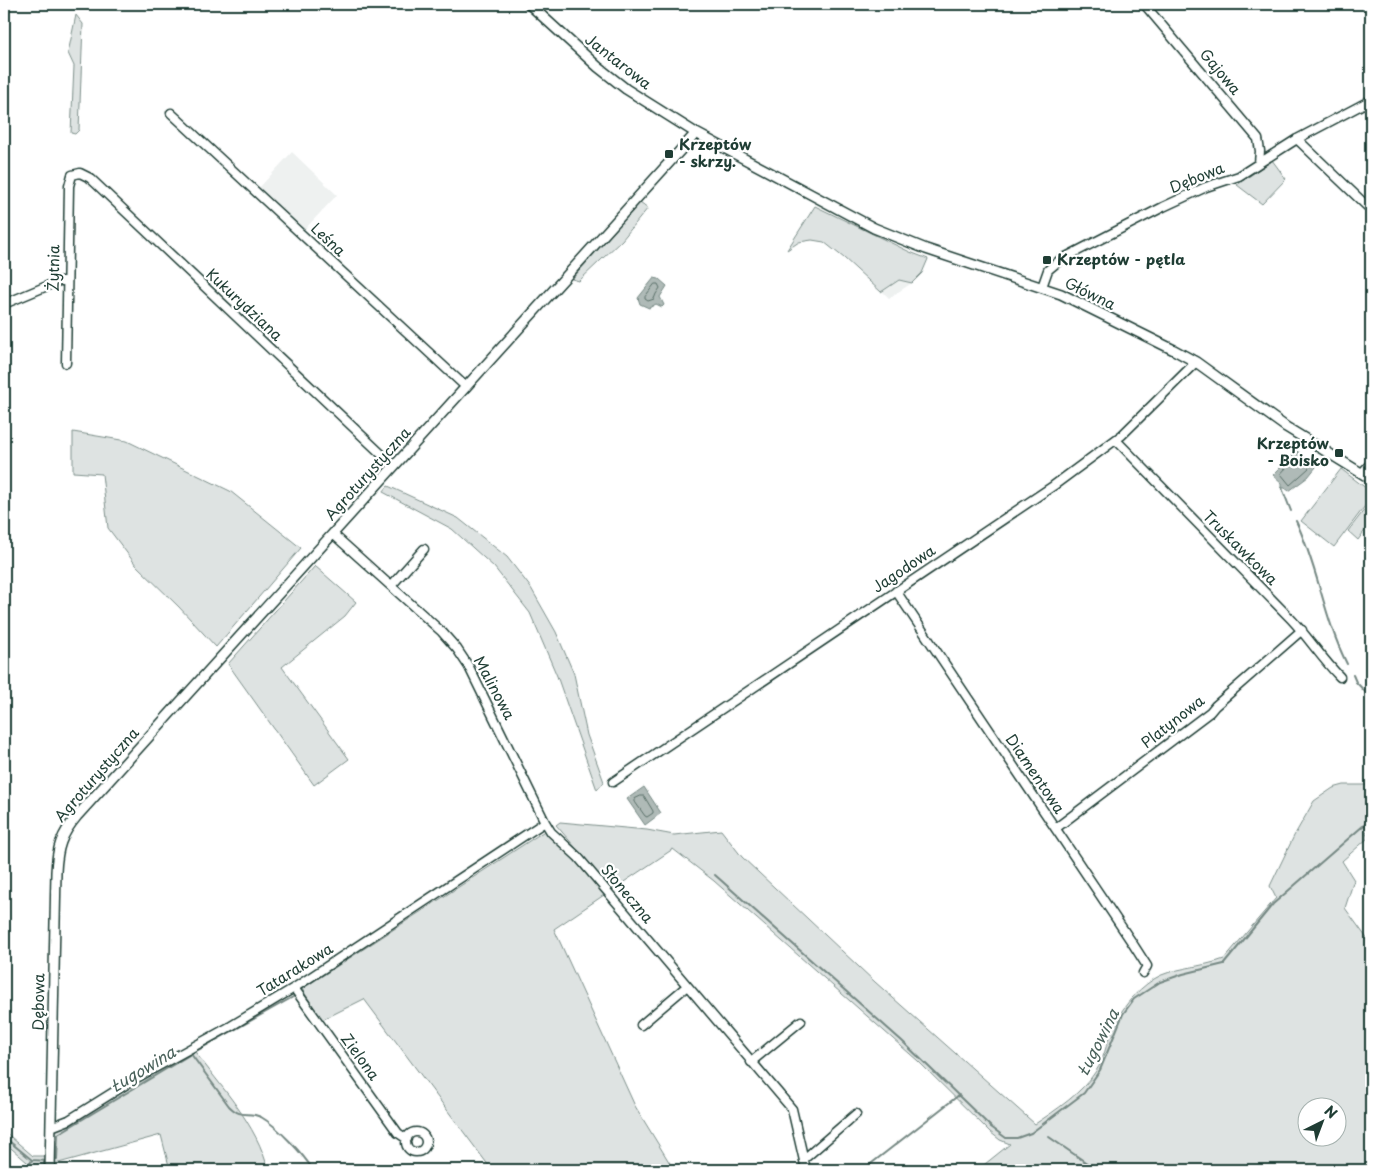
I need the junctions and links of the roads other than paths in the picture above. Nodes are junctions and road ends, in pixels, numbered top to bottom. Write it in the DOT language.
graph roads {
  1 [pos="529,4"];
  2 [pos="1144,4"];
  3 [pos="1371,100"];
  4 [pos="171,113"];
  5 [pos="696,133"];
  6 [pos="1297,139"];
  7 [pos="1259,164"];
  8 [pos="72,175"];
  9 [pos="1371,210"];
  10 [pos="67,281"];
  11 [pos="1042,287"];
  12 [pos="4,304"];
  13 [pos="1196,362"];
  14 [pos="66,363"];
  15 [pos="466,387"];
  16 [pos="1116,440"];
  17 [pos="1371,463"];
  18 [pos="394,466"];
  19 [pos="1362,473"];
  20 [pos="1371,478"];
  21 [pos="333,534"];
  22 [pos="424,549"];
  23 [pos="391,586"];
  24 [pos="896,591"];
  25 [pos="1302,630"];
  26 [pos="1340,678"];
  27 [pos="613,782"];
  28 [pos="545,822"];
  29 [pos="1056,828"];
  30 [pos="62,835"];
  31 [pos="1143,973"];
  32 [pos="687,986"];
  33 [pos="294,988"];
  34 [pos="801,1021"];
  35 [pos="641,1025"];
  36 [pos="752,1062"];
  37 [pos="856,1114"];
  38 [pos="51,1127"];
  39 [pos="406,1139"];
  40 [pos="50,1164"];
  1 -- 5 [label="street, Jantarowa"];
  2 -- 7 [label="street, Gajowa"];
  3 -- 6 [label="street, Dębowa"];
  4 -- 15 [label="street, Leśna"];
  5 -- 11 [label="street, Główna"];
  5 -- 15 [label="street, Agroturystyczna"];
  6 -- 7 [label="street, Dębowa"];
  6 -- 9 [label="street"];
  7 -- 11 [label="street, Dębowa"];
  8 -- 10 [label="street, Żytnia"];
  8 -- 18 [label="street, Kukurydziana"];
  10 -- 12 [label="street"];
  10 -- 14 [label="street, Żytnia"];
  11 -- 13 [label="street, Główna"];
  13 -- 16 [label="street, Jagodowa"];
  13 -- 19 [label="street, Główna"];
  15 -- 18 [label="street, Agroturystyczna"];
  16 -- 24 [label="street, Jagodowa"];
  16 -- 25 [label="street, Truskawkowa"];
  17 -- 19 [label="street"];
  18 -- 21 [label="street, Agroturystyczna"];
  19 -- 20 [label="street, Główna"];
  21 -- 23 [label="street, Malinowa"];
  21 -- 30 [label="street, Agroturystyczna"];
  22 -- 23 [label="street"];
  23 -- 28 [label="street, Malinowa"];
  24 -- 27 [label="street, Jagodowa"];
  24 -- 29 [label="street, Diamentowa"];
  25 -- 26 [label="street, Truskawkowa"];
  25 -- 29 [label="street, Platynowa"];
  28 -- 32 [label="street, Słoneczna"];
  28 -- 33 [label="street, Tatarakowa"];
  29 -- 31 [label="street, Diamentowa"];
  30 -- 38 [label="street, Dębowa"];
  32 -- 35 [label="street"];
  32 -- 36 [label="street, Słoneczna"];
  33 -- 38 [label="street, Tatarakowa"];
  33 -- 39 [label="street, Zielona"];
  34 -- 36 [label="street"];
  36 -- 37 [label="street, Słoneczna"];
  38 -- 40 [label="street, Dębowa"];
}
